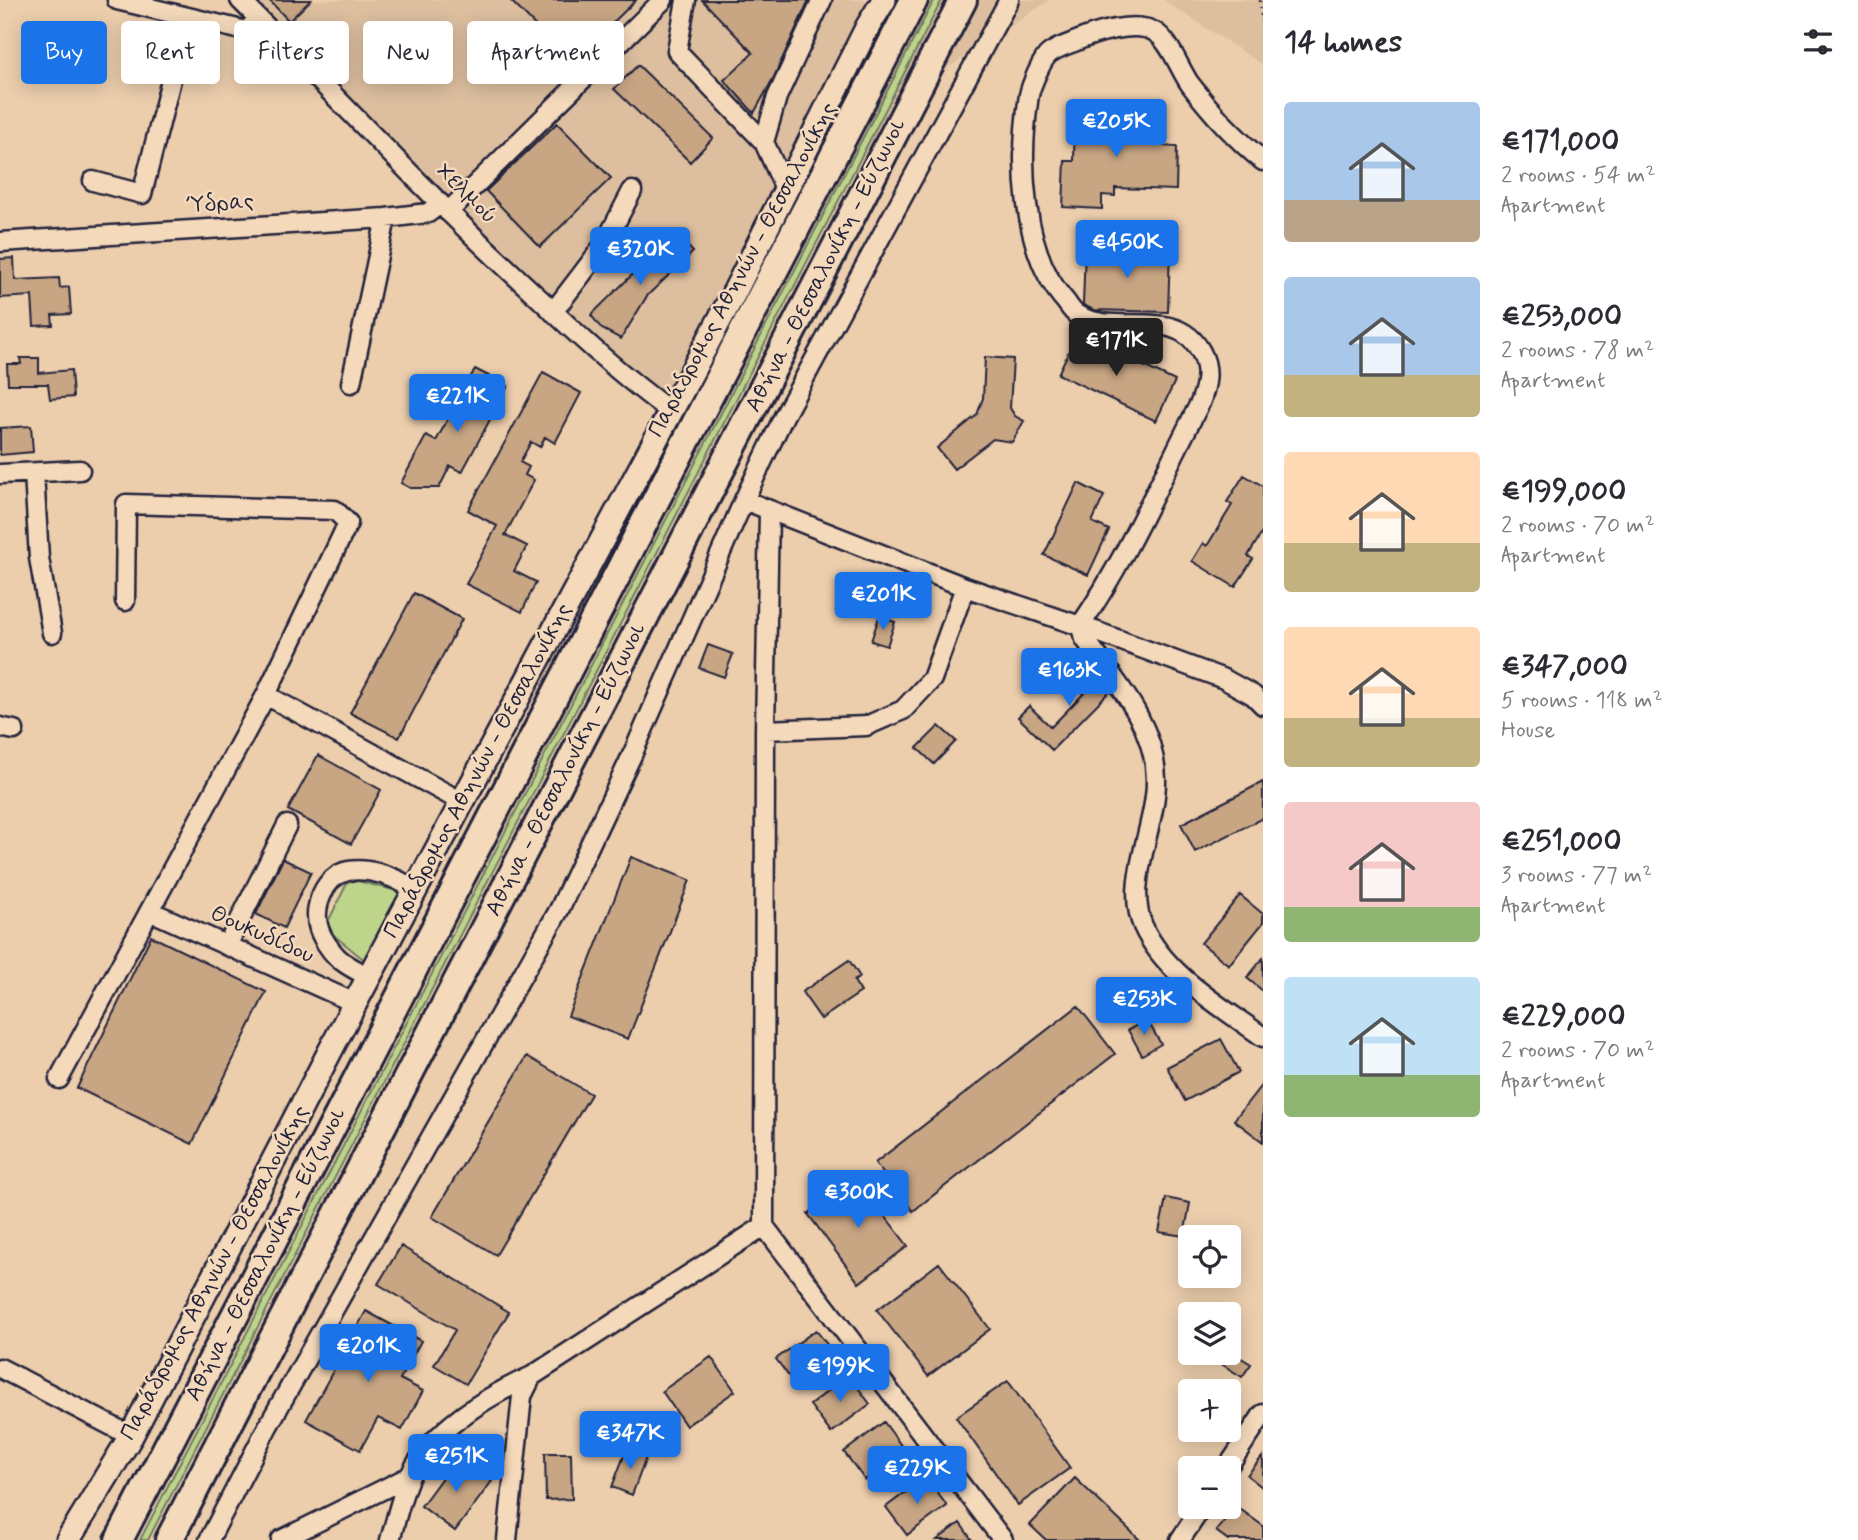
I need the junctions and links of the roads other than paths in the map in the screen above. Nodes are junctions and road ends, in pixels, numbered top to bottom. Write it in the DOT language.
graph roads {
  1 [pos="117,0"];
  2 [pos="240,0"];
  3 [pos="663,0"];
  4 [pos="686,0"];
  5 [pos="822,0"];
  6 [pos="884,0"];
  7 [pos="914,0"];
  8 [pos="963,0"];
  9 [pos="1009,0"];
  10 [pos="187,17"];
  11 [pos="259,19"];
  12 [pos="764,142"];
  13 [pos="1263,161"];
  14 [pos="93,181"];
  15 [pos="632,191"];
  16 [pos="786,191"];
  17 [pos="444,208"];
  18 [pos="386,218"];
  19 [pos="0,242"];
  20 [pos="553,312"];
  21 [pos="351,383"];
  22 [pos="670,411"];
  23 [pos="80,470"];
  24 [pos="34,473"];
  25 [pos="0,474"];
  26 [pos="744,500"];
  27 [pos="769,511"];
  28 [pos="965,587"];
  29 [pos="125,601"];
  30 [pos="1080,626"];
  31 [pos="52,633"];
  32 [pos="266,695"];
  33 [pos="1263,705"];
  34 [pos="765,730"];
  35 [pos="462,802"];
  36 [pos="287,825"];
  37 [pos="415,890"];
  38 [pos="150,911"];
  39 [pos="227,946"];
  40 [pos="369,977"];
  41 [pos="355,1003"];
  42 [pos="1263,1037"];
  43 [pos="59,1079"];
  44 [pos="764,1226"];
  45 [pos="0,1367"];
  46 [pos="532,1376"];
  47 [pos="1263,1415"];
  48 [pos="131,1436"];
  49 [pos="1235,1456"];
  50 [pos="410,1476"];
  51 [pos="1194,1519"];
  52 [pos="68,1540"];
  53 [pos="119,1540"];
  54 [pos="169,1540"];
  55 [pos="209,1540"];
  56 [pos="281,1540"];
  57 [pos="390,1540"];
  58 [pos="507,1540"];
  59 [pos="1003,1540"];
  60 [pos="1180,1540"];
  1 -- 10 [label="street"];
  2 -- 11 [label="street, Χελμού"];
  3 -- 17 [label="street"];
  4 -- 12 [label="street"];
  5 -- 12 [label="street"];
  6 -- 16 [label="main road, Παράδρομος Αθηνών - Θεσσαλονίκης"];
  7 -- 53 [label="highway, Αθήνα - Θεσσαλονίκη - Εύζωνοι"];
  8 -- 54 [label="highway, Αθήνα - Θεσσαλονίκη - Εύζωνοι"];
  9 -- 26 [label="street"];
  10 -- 11 [label="street"];
  10 -- 14 [label="street"];
  11 -- 17 [label="street, Χελμού"];
  12 -- 16 [label="street"];
  13 -- 30 [label="street"];
  15 -- 20 [label="street"];
  16 -- 22 [label="main road, Παράδρομος Αθηνών - Θεσσαλονίκης"];
  17 -- 18 [label="street, Ύδρας"];
  17 -- 20 [label="street, Χελμού"];
  18 -- 19 [label="street, Ύδρας"];
  18 -- 21 [label="street"];
  20 -- 22 [label="street, Χελμού"];
  22 -- 35 [label="main road, Παράδρομος Αθηνών - Θεσσαλονίκης"];
  23 -- 24 [label="street"];
  24 -- 25 [label="street"];
  24 -- 31 [label="street"];
  26 -- 27 [label="street"];
  26 -- 55 [label="street"];
  27 -- 28 [label="street"];
  27 -- 34 [label="street"];
  28 -- 30 [label="street"];
  28 -- 34 [label="street"];
  29 -- 32 [label="street"];
  30 -- 33 [label="street"];
  30 -- 42 [label="street"];
  32 -- 35 [label="street"];
  32 -- 38 [label="street"];
  34 -- 44 [label="street"];
  35 -- 37 [label="main road, Παράδρομος Αθηνών - Θεσσαλονίκης"];
  36 -- 39 [label="street"];
  37 -- 40 [label="main road, Παράδρομος Αθηνών - Θεσσαλονίκης"];
  37 -- 40 [label="street"];
  38 -- 39 [label="street, Θουκυδίδου"];
  38 -- 43 [label="street"];
  39 -- 41 [label="street, Θουκυδίδου"];
  40 -- 41 [label="main road, Παράδρομος Αθηνών - Θεσσαλονίκης"];
  41 -- 48 [label="main road, Παράδρομος Αθηνών - Θεσσαλονίκης"];
  44 -- 46 [label="street"];
  44 -- 59 [label="street"];
  45 -- 48 [label="street"];
  46 -- 50 [label="street"];
  46 -- 58 [label="street"];
  47 -- 49 [label="street"];
  48 -- 52 [label="main road, Παράδρομος Αθηνών - Θεσσαλονίκης"];
  50 -- 56 [label="street"];
  50 -- 57 [label="street"];
  51 -- 60 [label="street"];
}
